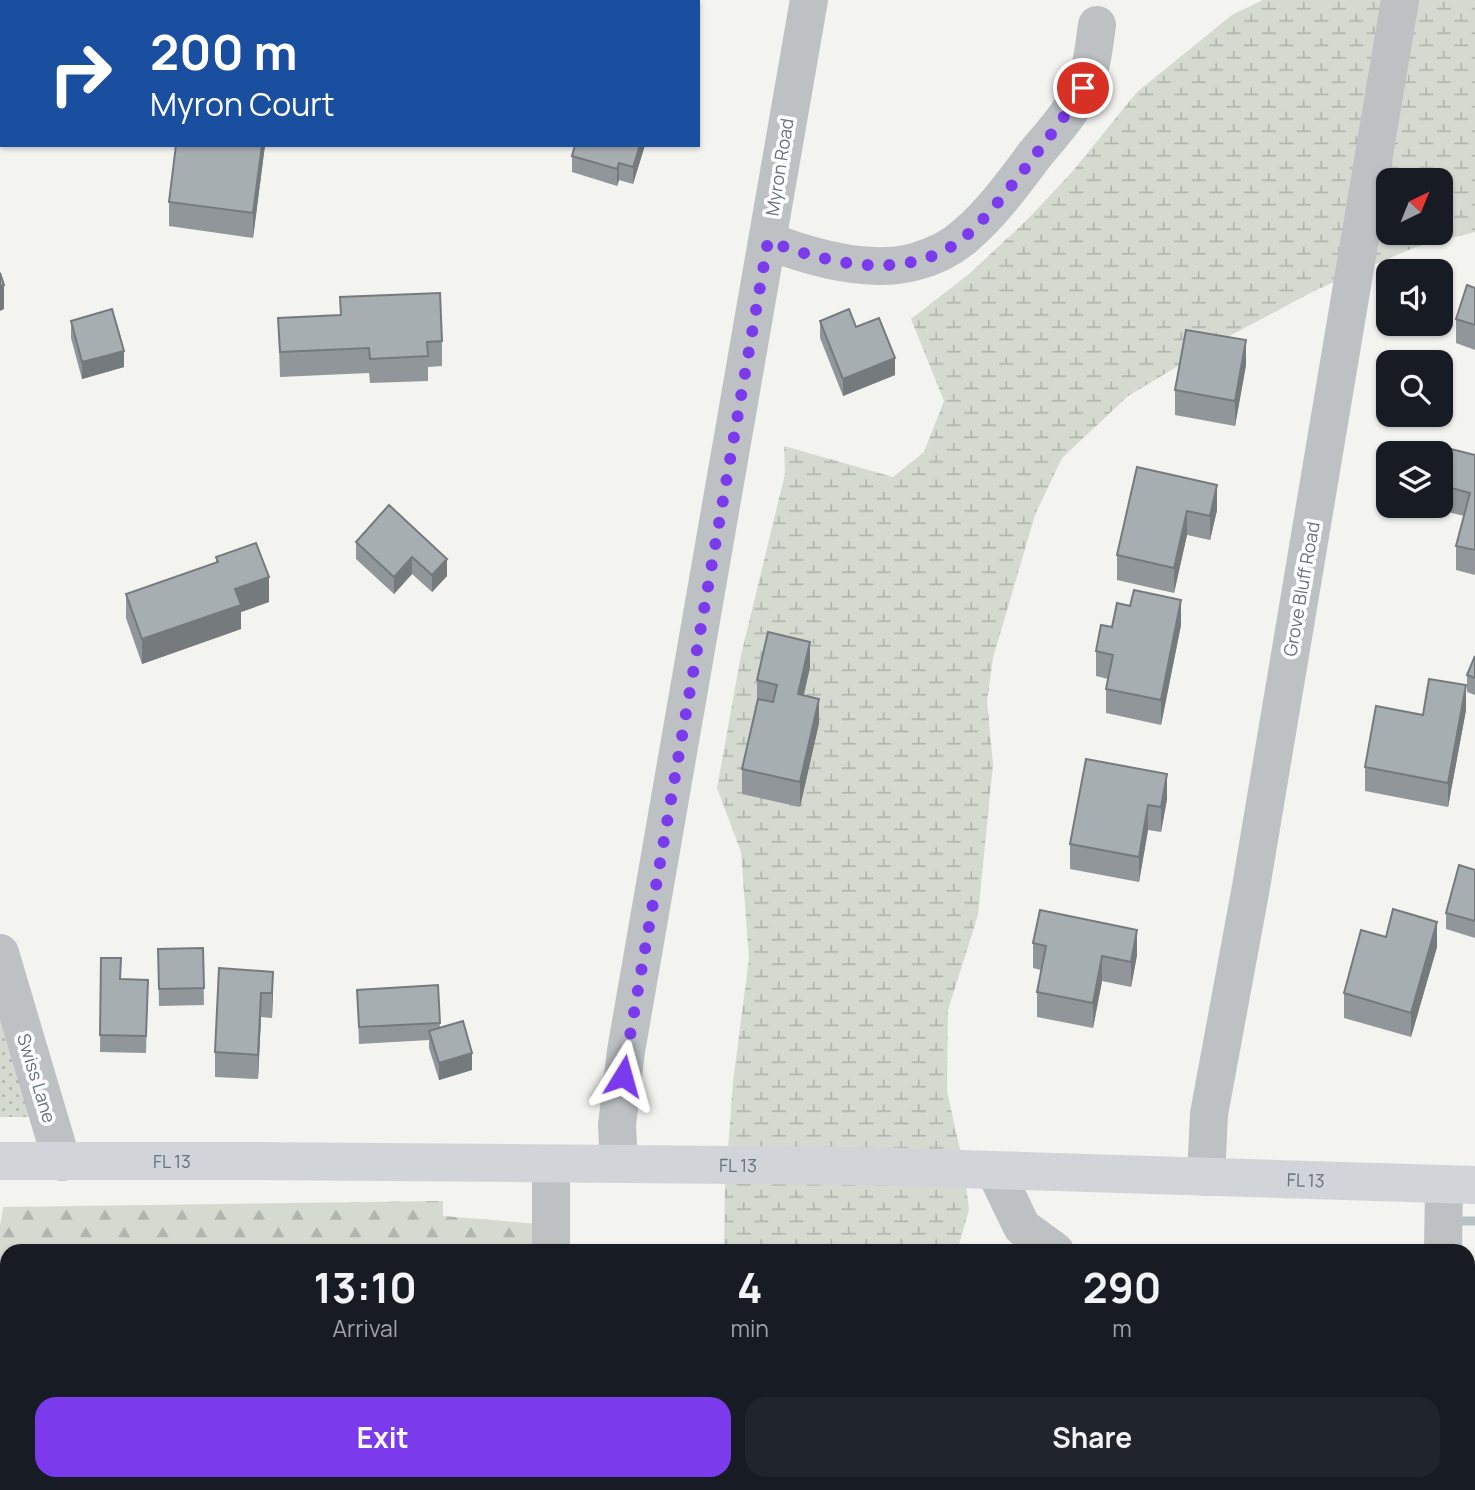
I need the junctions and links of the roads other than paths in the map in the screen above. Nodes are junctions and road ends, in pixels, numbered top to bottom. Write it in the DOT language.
graph roads {
  1 [pos="809,0"];
  2 [pos="1400,0"];
  3 [pos="1097,25"];
  4 [pos="768,241"];
  5 [pos="0,953"];
  6 [pos="0,1161"];
  7 [pos="62,1162"];
  8 [pos="551,1164"];
  9 [pos="619,1164"];
  10 [pos="995,1171"];
  11 [pos="1206,1178"];
  12 [pos="1460,1185"];
  13 [pos="551,1244"];
  14 [pos="1045,1244"];
  15 [pos="1445,1244"];
  1 -- 4 [label="street, Myron Road"];
  2 -- 11 [label="street, Grove Bluff Road"];
  3 -- 4 [label="street"];
  4 -- 9 [label="street, Myron Road"];
  5 -- 7 [label="street, Swiss Lane"];
  6 -- 7 [label="main road, FL 13"];
  7 -- 8 [label="main road, FL 13"];
  8 -- 9 [label="main road, FL 13"];
  8 -- 13 [label="street"];
  9 -- 10 [label="main road, FL 13"];
  10 -- 11 [label="main road, FL 13"];
  10 -- 14 [label="street"];
  11 -- 12 [label="main road, FL 13"];
  12 -- 15 [label="street"];
}
